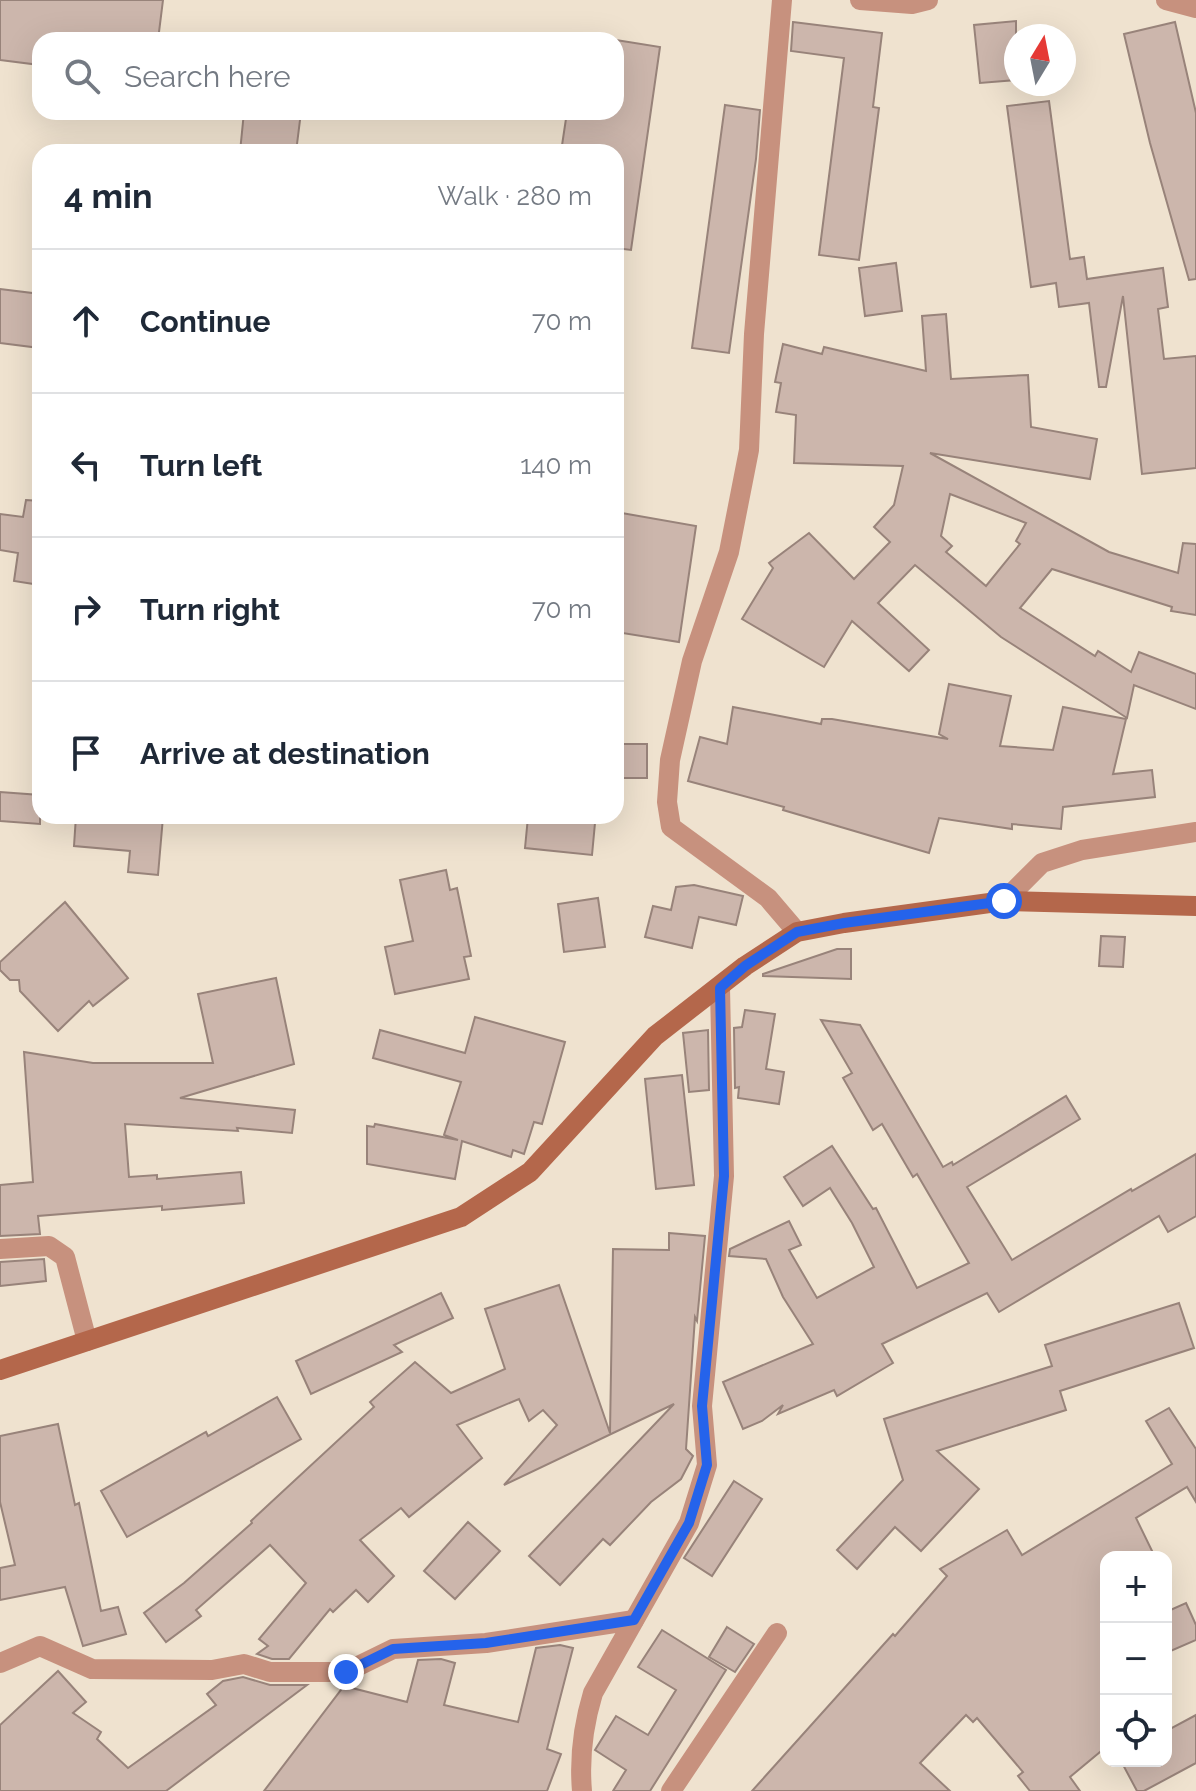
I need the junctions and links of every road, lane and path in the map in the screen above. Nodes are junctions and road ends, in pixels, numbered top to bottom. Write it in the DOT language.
graph roads {
  1 [pos="782,0"];
  2 [pos="860,0"];
  3 [pos="928,0"];
  4 [pos="1166,0"];
  5 [pos="1196,8"];
  6 [pos="1196,832"];
  7 [pos="1004,901"];
  8 [pos="1196,906"];
  9 [pos="797,932"];
  10 [pos="720,988"];
  11 [pos="0,1249"];
  12 [pos="87,1341"];
  13 [pos="0,1370"];
  14 [pos="634,1620"];
  15 [pos="777,1633"];
  16 [pos="0,1663"];
  17 [pos="582,1791"];
  18 [pos="671,1791"];
  1 -- 9 [label="street"];
  2 -- 3 [label="street"];
  4 -- 5 [label="street"];
  6 -- 7 [label="street"];
  7 -- 8 [label="street"];
  7 -- 9 [label="street"];
  9 -- 10 [label="street"];
  10 -- 12 [label="street"];
  10 -- 14 [label="street"];
  11 -- 12 [label="street"];
  12 -- 13 [label="street"];
  14 -- 16 [label="street"];
  14 -- 17 [label="street"];
  15 -- 18 [label="street"];
}
